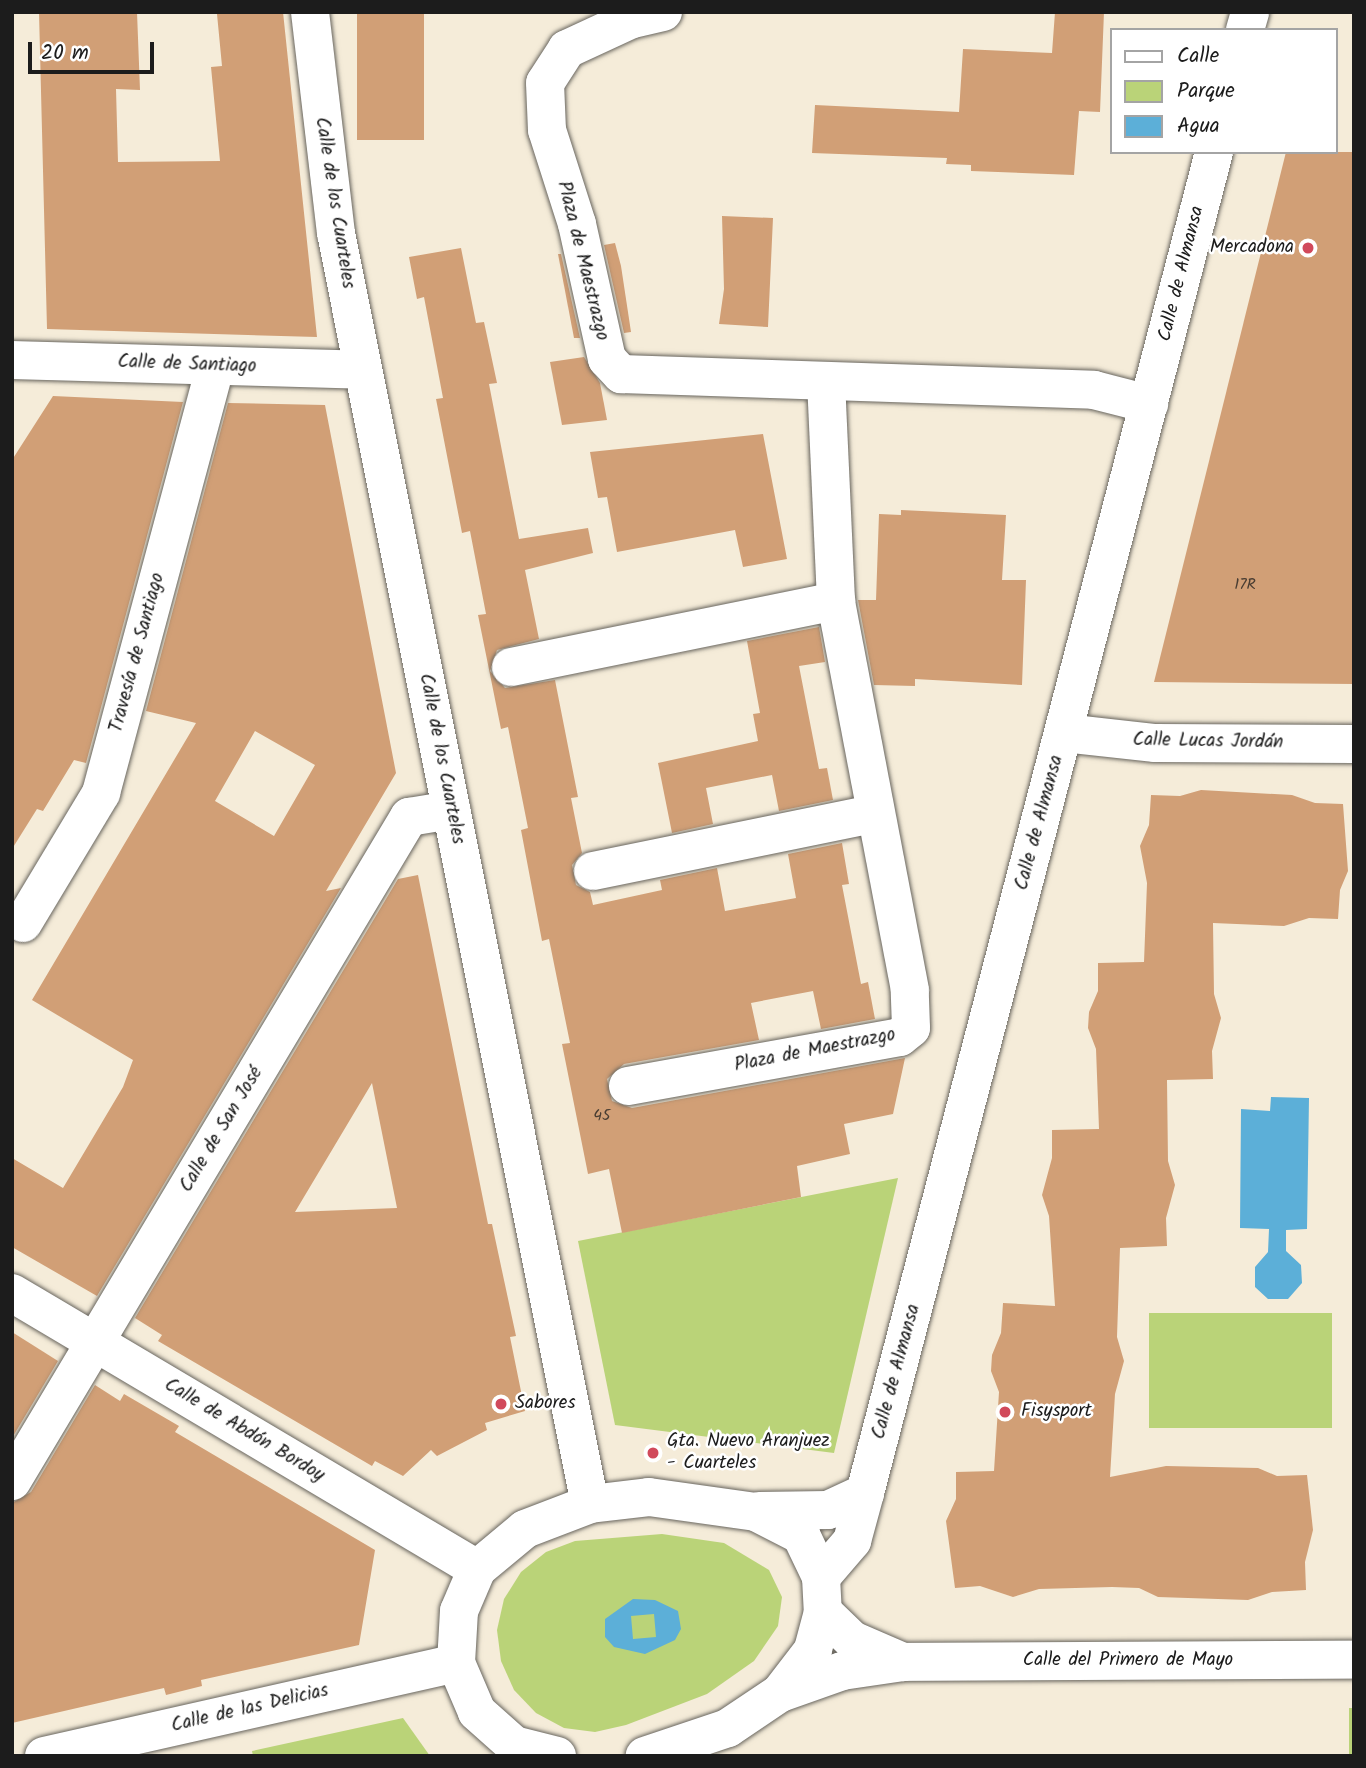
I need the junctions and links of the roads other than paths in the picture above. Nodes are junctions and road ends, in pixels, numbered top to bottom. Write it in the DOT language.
graph roads {
  1 [pos="310,12"];
  2 [pos="663,12"];
  3 [pos="1213,154"];
  4 [pos="12,360"];
  5 [pos="215,367"];
  6 [pos="362,370"];
  7 [pos="826,382"];
  8 [pos="1149,404"];
  9 [pos="836,601"];
  10 [pos="511,667"];
  11 [pos="1064,733"];
  12 [pos="1354,744"];
  13 [pos="451,810"];
  14 [pos="874,814"];
  15 [pos="593,871"];
  16 [pos="23,923"];
  17 [pos="628,1086"];
  18 [pos="12,1293"];
  19 [pos="96,1343"];
  20 [pos="12,1481"];
  21 [pos="865,1493"];
  22 [pos="590,1504"];
  23 [pos="756,1511"];
  24 [pos="477,1569"];
  25 [pos="822,1595"];
  26 [pos="1354,1660"];
  27 [pos="903,1662"];
  28 [pos="456,1663"];
  29 [pos="780,1693"];
  30 [pos="511,1751"];
  31 [pos="44,1756"];
  32 [pos="557,1756"];
  33 [pos="645,1756"];
  1 -- 6 [label="street, Calle de los Cuarteles"];
  2 -- 7 [label="street, Plaza de Maestrazgo"];
  3 -- 8 [label="street, Calle de Almansa"];
  4 -- 5 [label="street, Calle de Santiago"];
  5 -- 6 [label="street, Calle de Santiago"];
  5 -- 16 [label="street, Travesía de Santiago"];
  6 -- 13 [label="street, Calle de los Cuarteles"];
  7 -- 8 [label="street, Plaza de Maestrazgo"];
  7 -- 9 [label="street, Plaza de Maestrazgo"];
  8 -- 11 [label="street, Calle de Almansa"];
  9 -- 10 [label="street"];
  9 -- 14 [label="street, Plaza de Maestrazgo"];
  11 -- 12 [label="street, Calle Lucas Jordán"];
  11 -- 21 [label="street, Calle de Almansa"];
  13 -- 19 [label="street, Calle de San José"];
  13 -- 22 [label="street, Calle de los Cuarteles"];
  14 -- 15 [label="street"];
  14 -- 17 [label="street, Plaza de Maestrazgo"];
  18 -- 19 [label="street, Calle de Abdón Bordoy"];
  19 -- 20 [label="street, Calle de San José"];
  19 -- 24 [label="street, Calle de Abdón Bordoy"];
  21 -- 23 [label="street"];
  21 -- 25 [label="street, Calle de Almansa"];
  22 -- 23 [label="street"];
  22 -- 24 [label="street"];
  23 -- 25 [label="street"];
  24 -- 28 [label="street"];
  25 -- 27 [label="street, Calle del Primero de Mayo"];
  25 -- 29 [label="street"];
  26 -- 27 [label="street, Calle del Primero de Mayo"];
  27 -- 29 [label="street, Calle del Primero de Mayo"];
  28 -- 30 [label="street"];
  28 -- 31 [label="street, Calle de las Delicias"];
  29 -- 33 [label="street"];
  30 -- 32 [label="street"];
}
